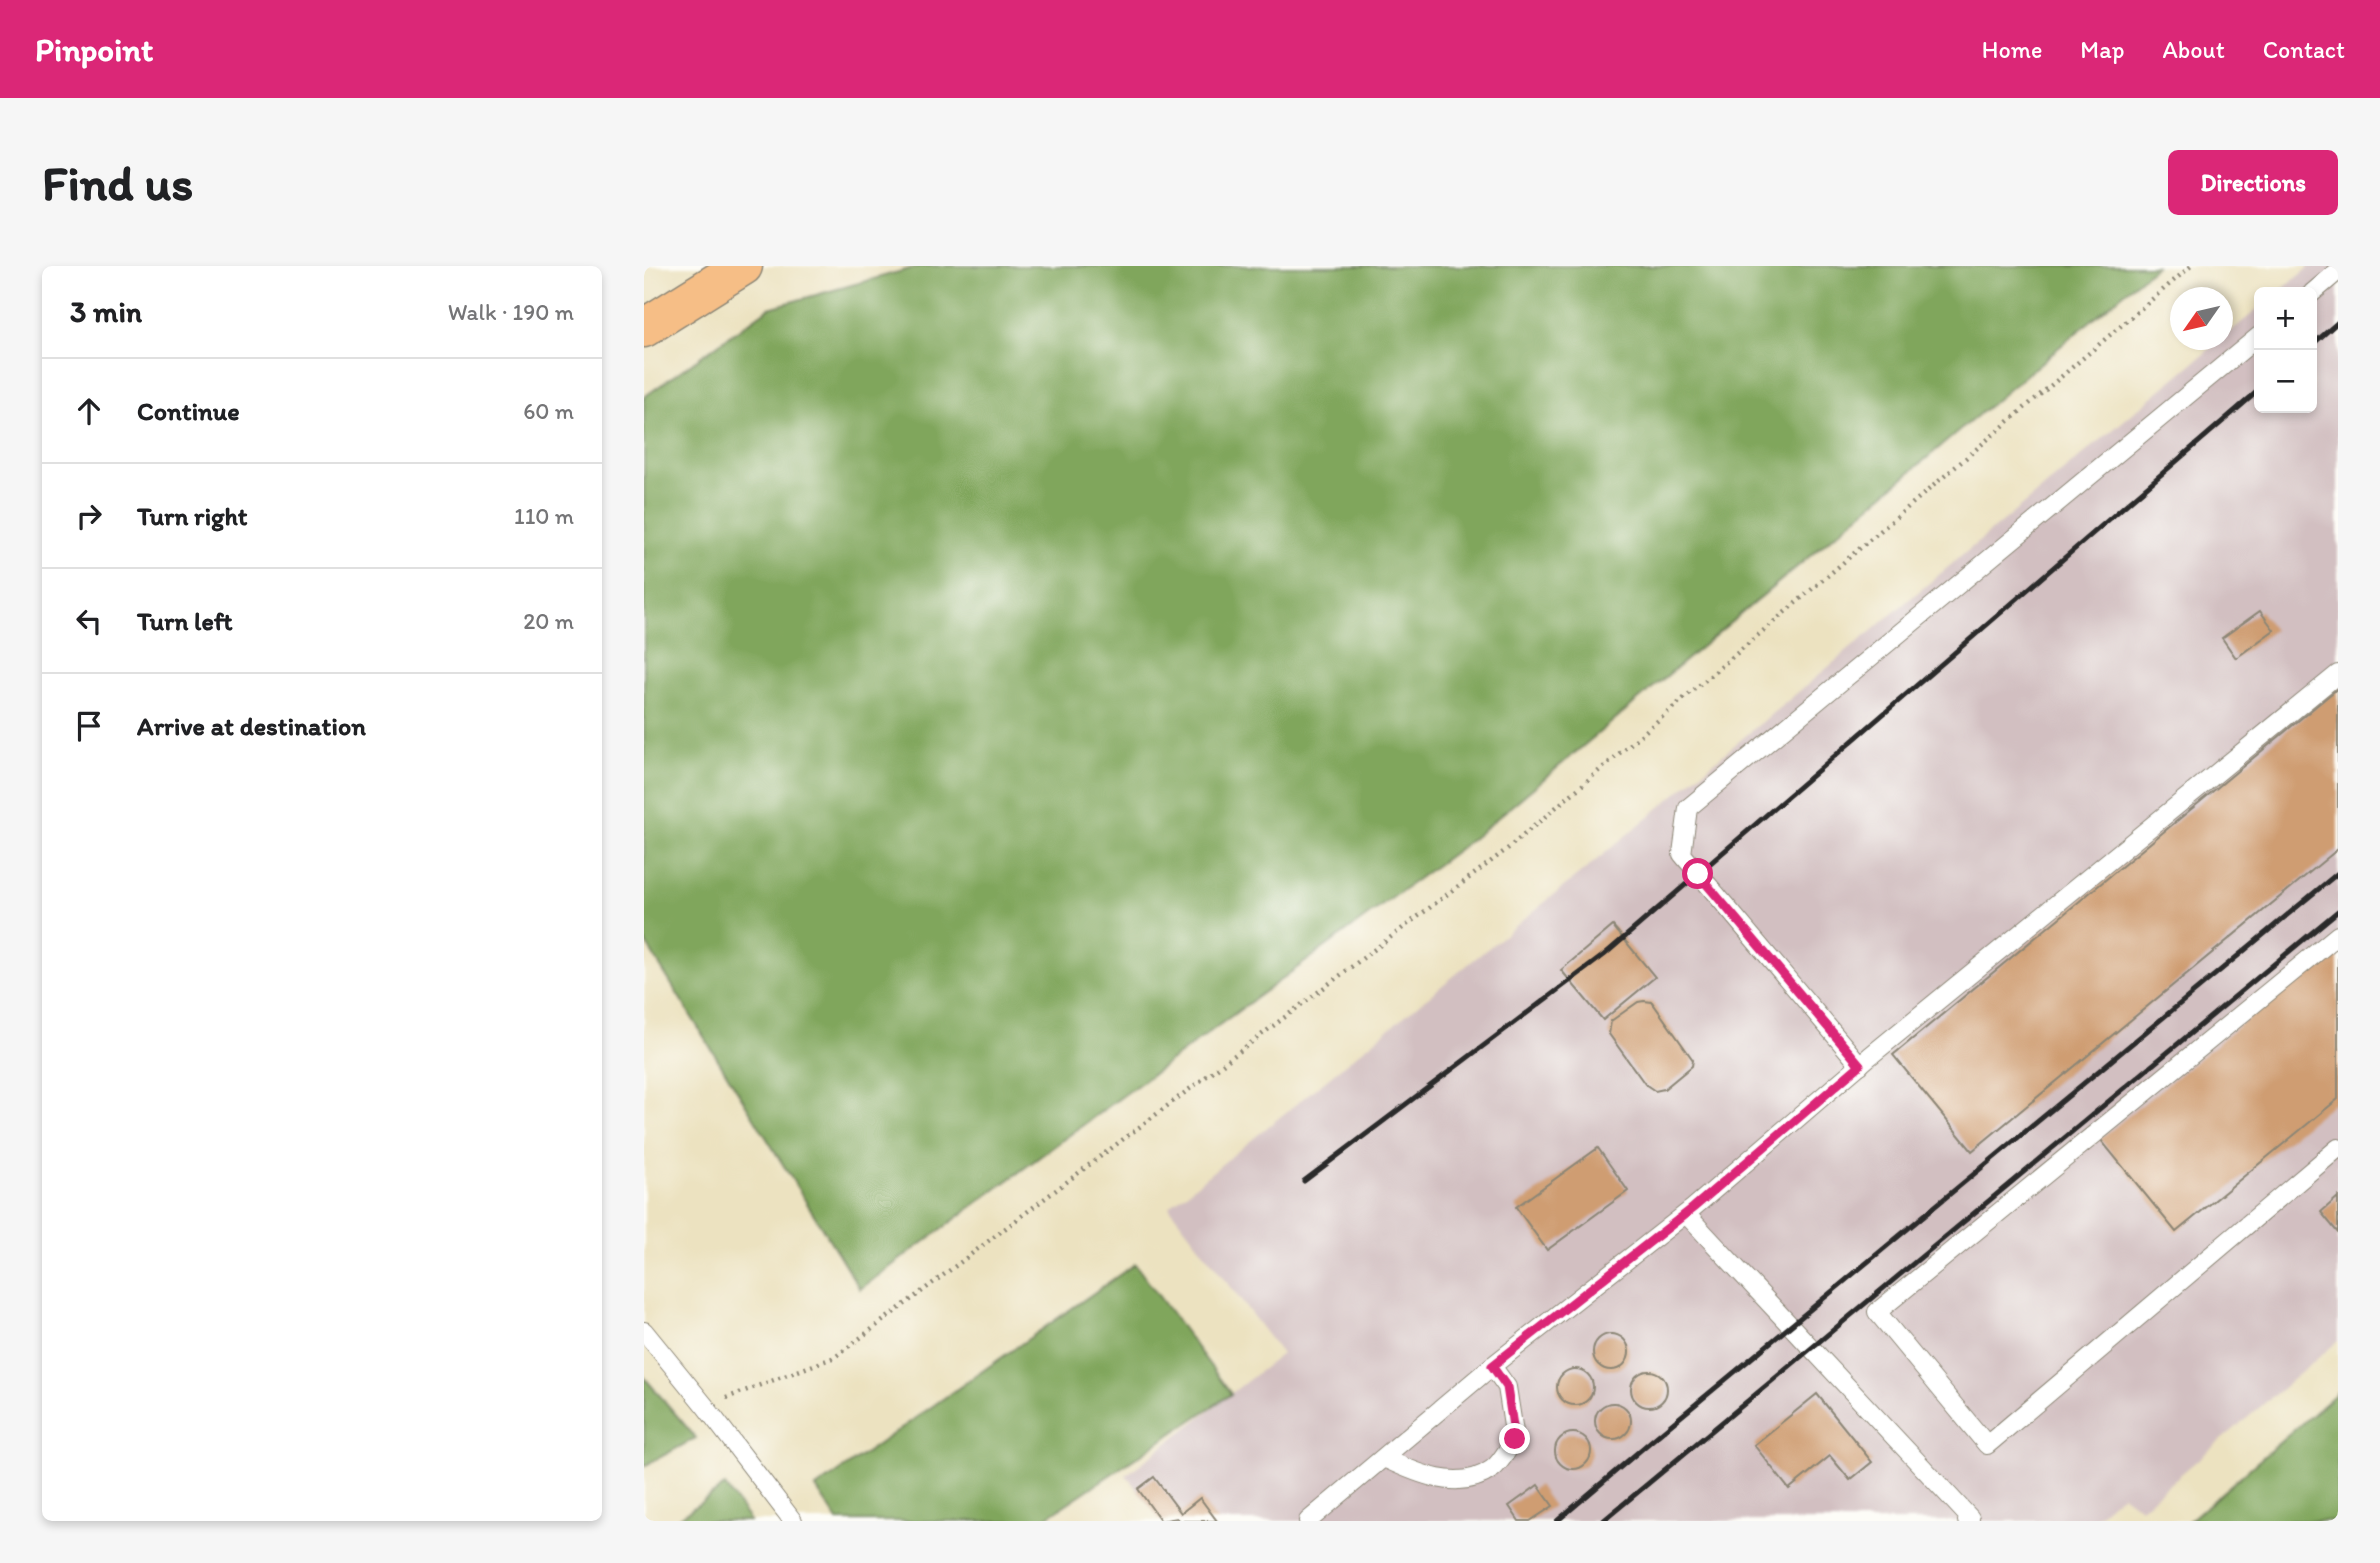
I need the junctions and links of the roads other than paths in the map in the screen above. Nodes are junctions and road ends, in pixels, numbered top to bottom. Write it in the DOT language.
graph roads {
  1 [pos="743,266"];
  2 [pos="2338,271"];
  3 [pos="2317,289"];
  4 [pos="644,328"];
  5 [pos="2254,340"];
  6 [pos="2338,674"];
  7 [pos="2338,935"];
  8 [pos="1860,1065"];
  9 [pos="2338,1148"];
  10 [pos="1686,1214"];
  11 [pos="644,1331"];
  12 [pos="1492,1366"];
  13 [pos="1384,1458"];
  14 [pos="793,1521"];
  15 [pos="1308,1521"];
  16 [pos="1967,1521"];
  1 -- 4 [label="main road"];
  2 -- 3 [label="lane"];
  5 -- 8 [label="lane"];
  6 -- 8 [label="lane"];
  7 -- 9 [label="lane"];
  8 -- 10 [label="lane"];
  10 -- 12 [label="lane"];
  10 -- 16 [label="lane"];
  11 -- 14 [label="lane"];
  12 -- 13 [label="lane"];
  12 -- 13 [label="lane"];
  13 -- 15 [label="lane"];
}
